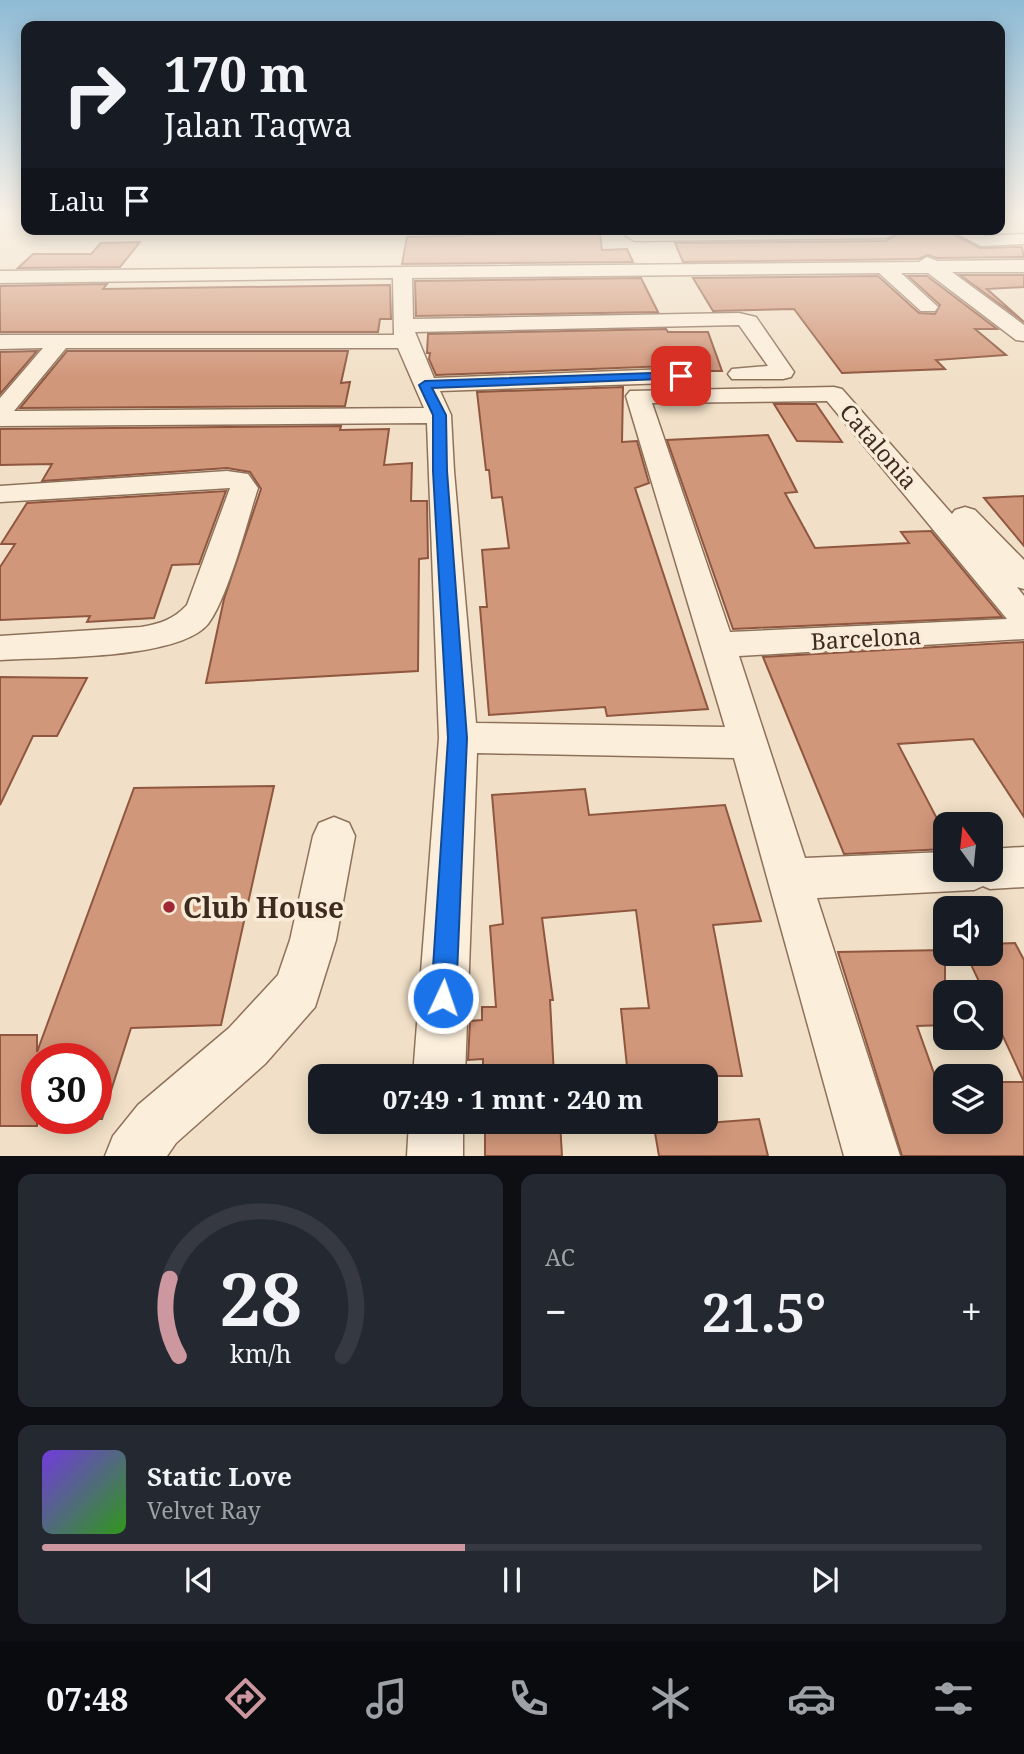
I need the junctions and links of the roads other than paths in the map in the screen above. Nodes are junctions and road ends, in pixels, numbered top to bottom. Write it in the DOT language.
graph roads {
  1 [pos="657,270"];
  2 [pos="663,270"];
  3 [pos="848,270"];
  4 [pos="886,270"];
  5 [pos="936,270"];
  6 [pos="402,274"];
  7 [pos="0,277"];
  8 [pos="667,285"];
  9 [pos="928,307"];
  10 [pos="670,319"];
  11 [pos="695,319"];
  12 [pos="404,333"];
  13 [pos="1024,335"];
  14 [pos="0,342"];
  15 [pos="60,342"];
  16 [pos="624,391"];
  17 [pos="431,397"];
  18 [pos="0,413"];
  19 [pos="0,419"];
  20 [pos="0,494"];
  21 [pos="1024,579"];
  22 [pos="1021,625"];
  23 [pos="717,645"];
  24 [pos="0,648"];
  25 [pos="458,738"];
  26 [pos="749,743"];
  27 [pos="334,835"];
  28 [pos="1024,867"];
  29 [pos="1003,868"];
  30 [pos="933,872"];
  31 [pos="789,879"];
  32 [pos="440,1064"];
  33 [pos="436,1134"];
  34 [pos="133,1156"];
  35 [pos="435,1156"];
  36 [pos="872,1156"];
  1 -- 8 [label="street"];
  2 -- 8 [label="street"];
  3 -- 8 [label="street"];
  4 -- 9 [label="street"];
  5 -- 13 [label="street"];
  6 -- 7 [label="street"];
  6 -- 8 [label="street"];
  6 -- 12 [label="street"];
  8 -- 10 [label="street"];
  8 -- 11 [label="street"];
  10 -- 11 [label="street"];
  10 -- 12 [label="street"];
  11 -- 17 [label="street"];
  12 -- 15 [label="street"];
  12 -- 17 [label="street"];
  14 -- 15 [label="street"];
  15 -- 18 [label="street"];
  16 -- 17 [label="street, Catalonia"];
  16 -- 21 [label="street"];
  16 -- 22 [label="street, Catalonia"];
  16 -- 23 [label="street"];
  17 -- 19 [label="street"];
  17 -- 25 [label="street"];
  20 -- 24 [label="street"];
  22 -- 23 [label="street, Barcelona"];
  23 -- 26 [label="street"];
  25 -- 26 [label="street"];
  25 -- 32 [label="street"];
  26 -- 31 [label="street"];
  27 -- 34 [label="street"];
  28 -- 29 [label="street"];
  30 -- 31 [label="street"];
  31 -- 36 [label="street"];
  33 -- 35 [label="street"];
}
